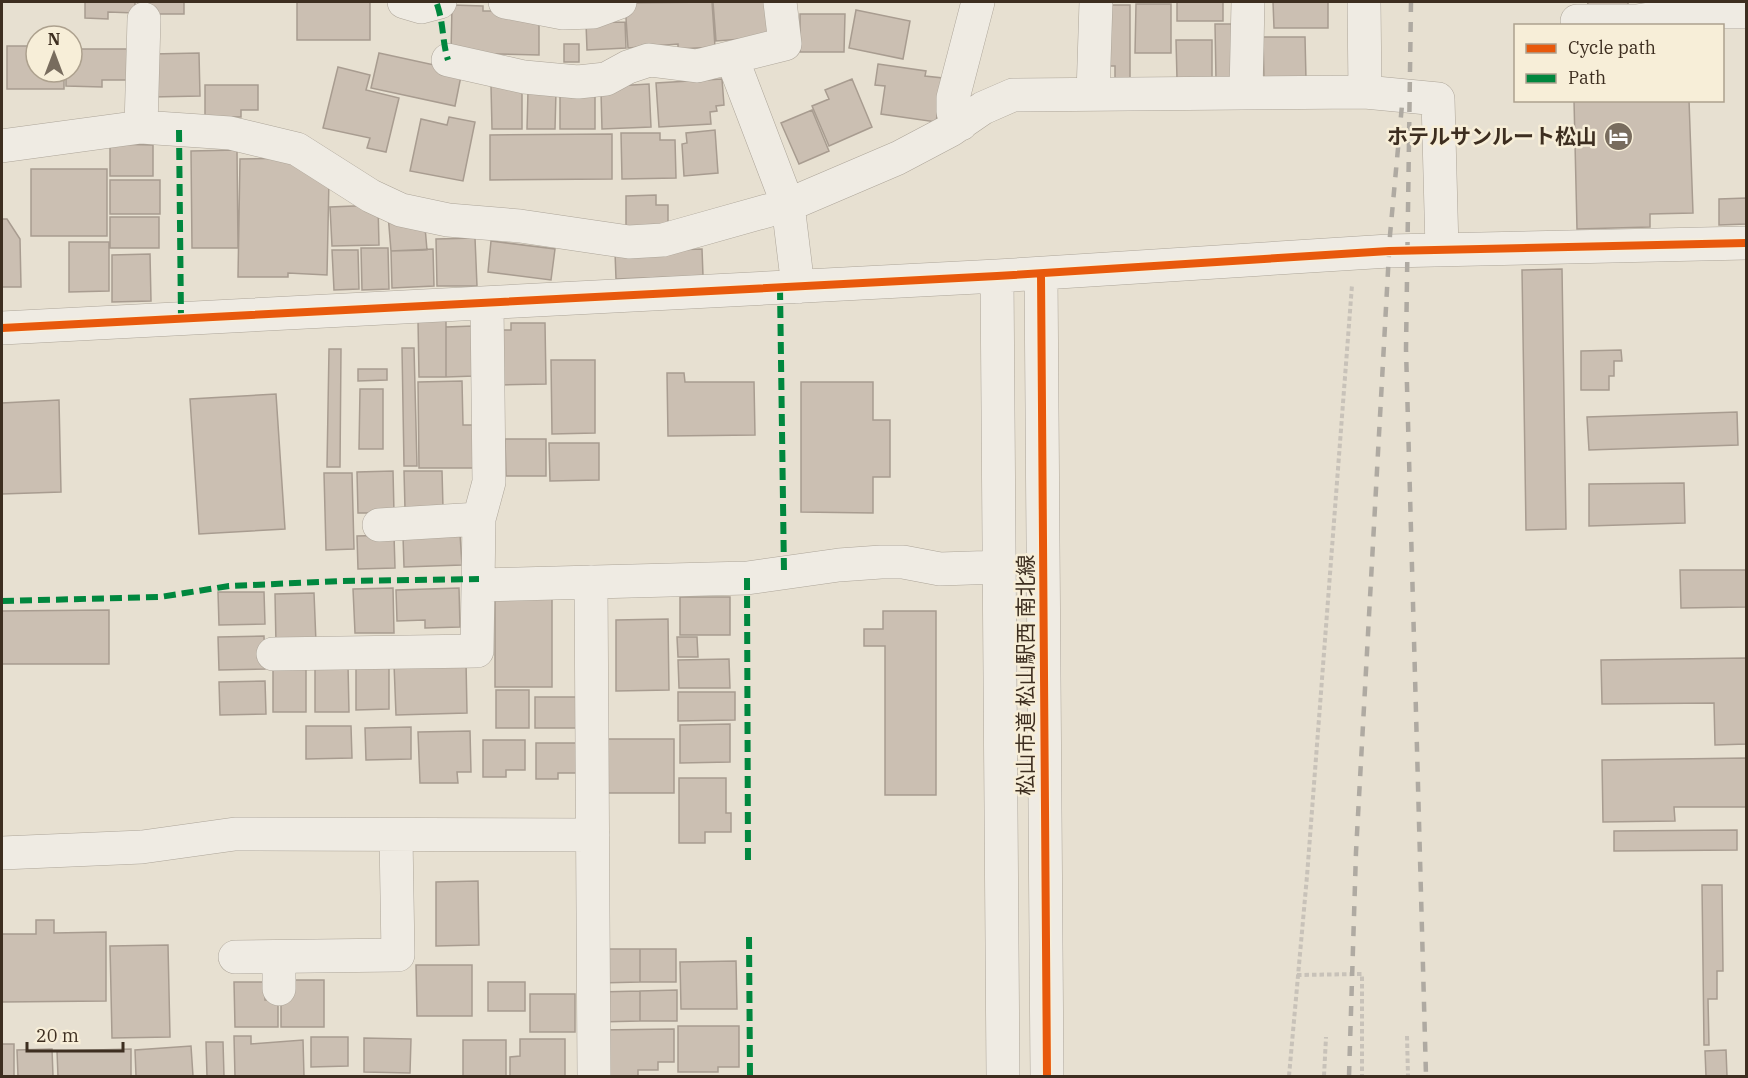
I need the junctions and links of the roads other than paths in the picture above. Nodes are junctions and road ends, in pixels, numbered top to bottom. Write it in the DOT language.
graph roads {
  1 [pos="404,2"];
  2 [pos="440,2"];
  3 [pos="505,2"];
  4 [pos="620,2"];
  5 [pos="780,2"];
  6 [pos="978,2"];
  7 [pos="1096,2"];
  8 [pos="1248,2"];
  9 [pos="1364,2"];
  10 [pos="564,7"];
  11 [pos="1746,12"];
  12 [pos="144,19"];
  13 [pos="1577,21"];
  14 [pos="732,58"];
  15 [pos="448,60"];
  16 [pos="1246,92"];
  17 [pos="1365,93"];
  18 [pos="1093,94"];
  19 [pos="961,123"];
  20 [pos="141,127"];
  21 [pos="2,146"];
  22 [pos="788,205"];
  23 [pos="1746,243"];
  24 [pos="1442,249"];
  25 [pos="1041,274"];
  26 [pos="997,276"];
  27 [pos="798,287"];
  28 [pos="488,303"];
  29 [pos="2,328"];
  30 [pos="479,519"];
  31 [pos="379,525"];
  32 [pos="1000,567"];
  33 [pos="591,582"];
  34 [pos="479,585"];
  35 [pos="273,654"];
  36 [pos="593,835"];
  37 [pos="396,836"];
  38 [pos="2,853"];
  39 [pos="235,957"];
  40 [pos="279,957"];
  41 [pos="279,989"];
  42 [pos="594,1077"];
  43 [pos="1003,1077"];
  44 [pos="1047,1077"];
  1 -- 2 [label="street"];
  3 -- 10 [label="street"];
  4 -- 10 [label="street"];
  5 -- 14 [label="street"];
  6 -- 19 [label="street"];
  7 -- 18 [label="street"];
  8 -- 16 [label="street"];
  9 -- 17 [label="street"];
  11 -- 13 [label="street"];
  12 -- 20 [label="street"];
  14 -- 15 [label="street"];
  14 -- 22 [label="street"];
  16 -- 17 [label="street"];
  16 -- 18 [label="street"];
  17 -- 24 [label="street"];
  18 -- 19 [label="street"];
  19 -- 22 [label="street"];
  20 -- 21 [label="street"];
  20 -- 22 [label="street"];
  22 -- 27 [label="street"];
  23 -- 24 [label="street"];
  24 -- 25 [label="street"];
  25 -- 26 [label="street"];
  25 -- 44 [label="street, 松山市道 松山駅西 南北線"];
  26 -- 27 [label="street"];
  26 -- 32 [label="street, 松山市道 松山駅西 南北線"];
  27 -- 28 [label="street"];
  28 -- 29 [label="street"];
  28 -- 30 [label="street"];
  30 -- 31 [label="street"];
  30 -- 34 [label="street"];
  32 -- 33 [label="street"];
  32 -- 43 [label="street, 松山市道 松山駅西 南北線"];
  33 -- 34 [label="street"];
  33 -- 36 [label="street"];
  34 -- 35 [label="street"];
  36 -- 37 [label="street"];
  36 -- 42 [label="street"];
  37 -- 38 [label="street"];
  37 -- 40 [label="street"];
  39 -- 40 [label="street"];
  40 -- 41 [label="street"];
}
